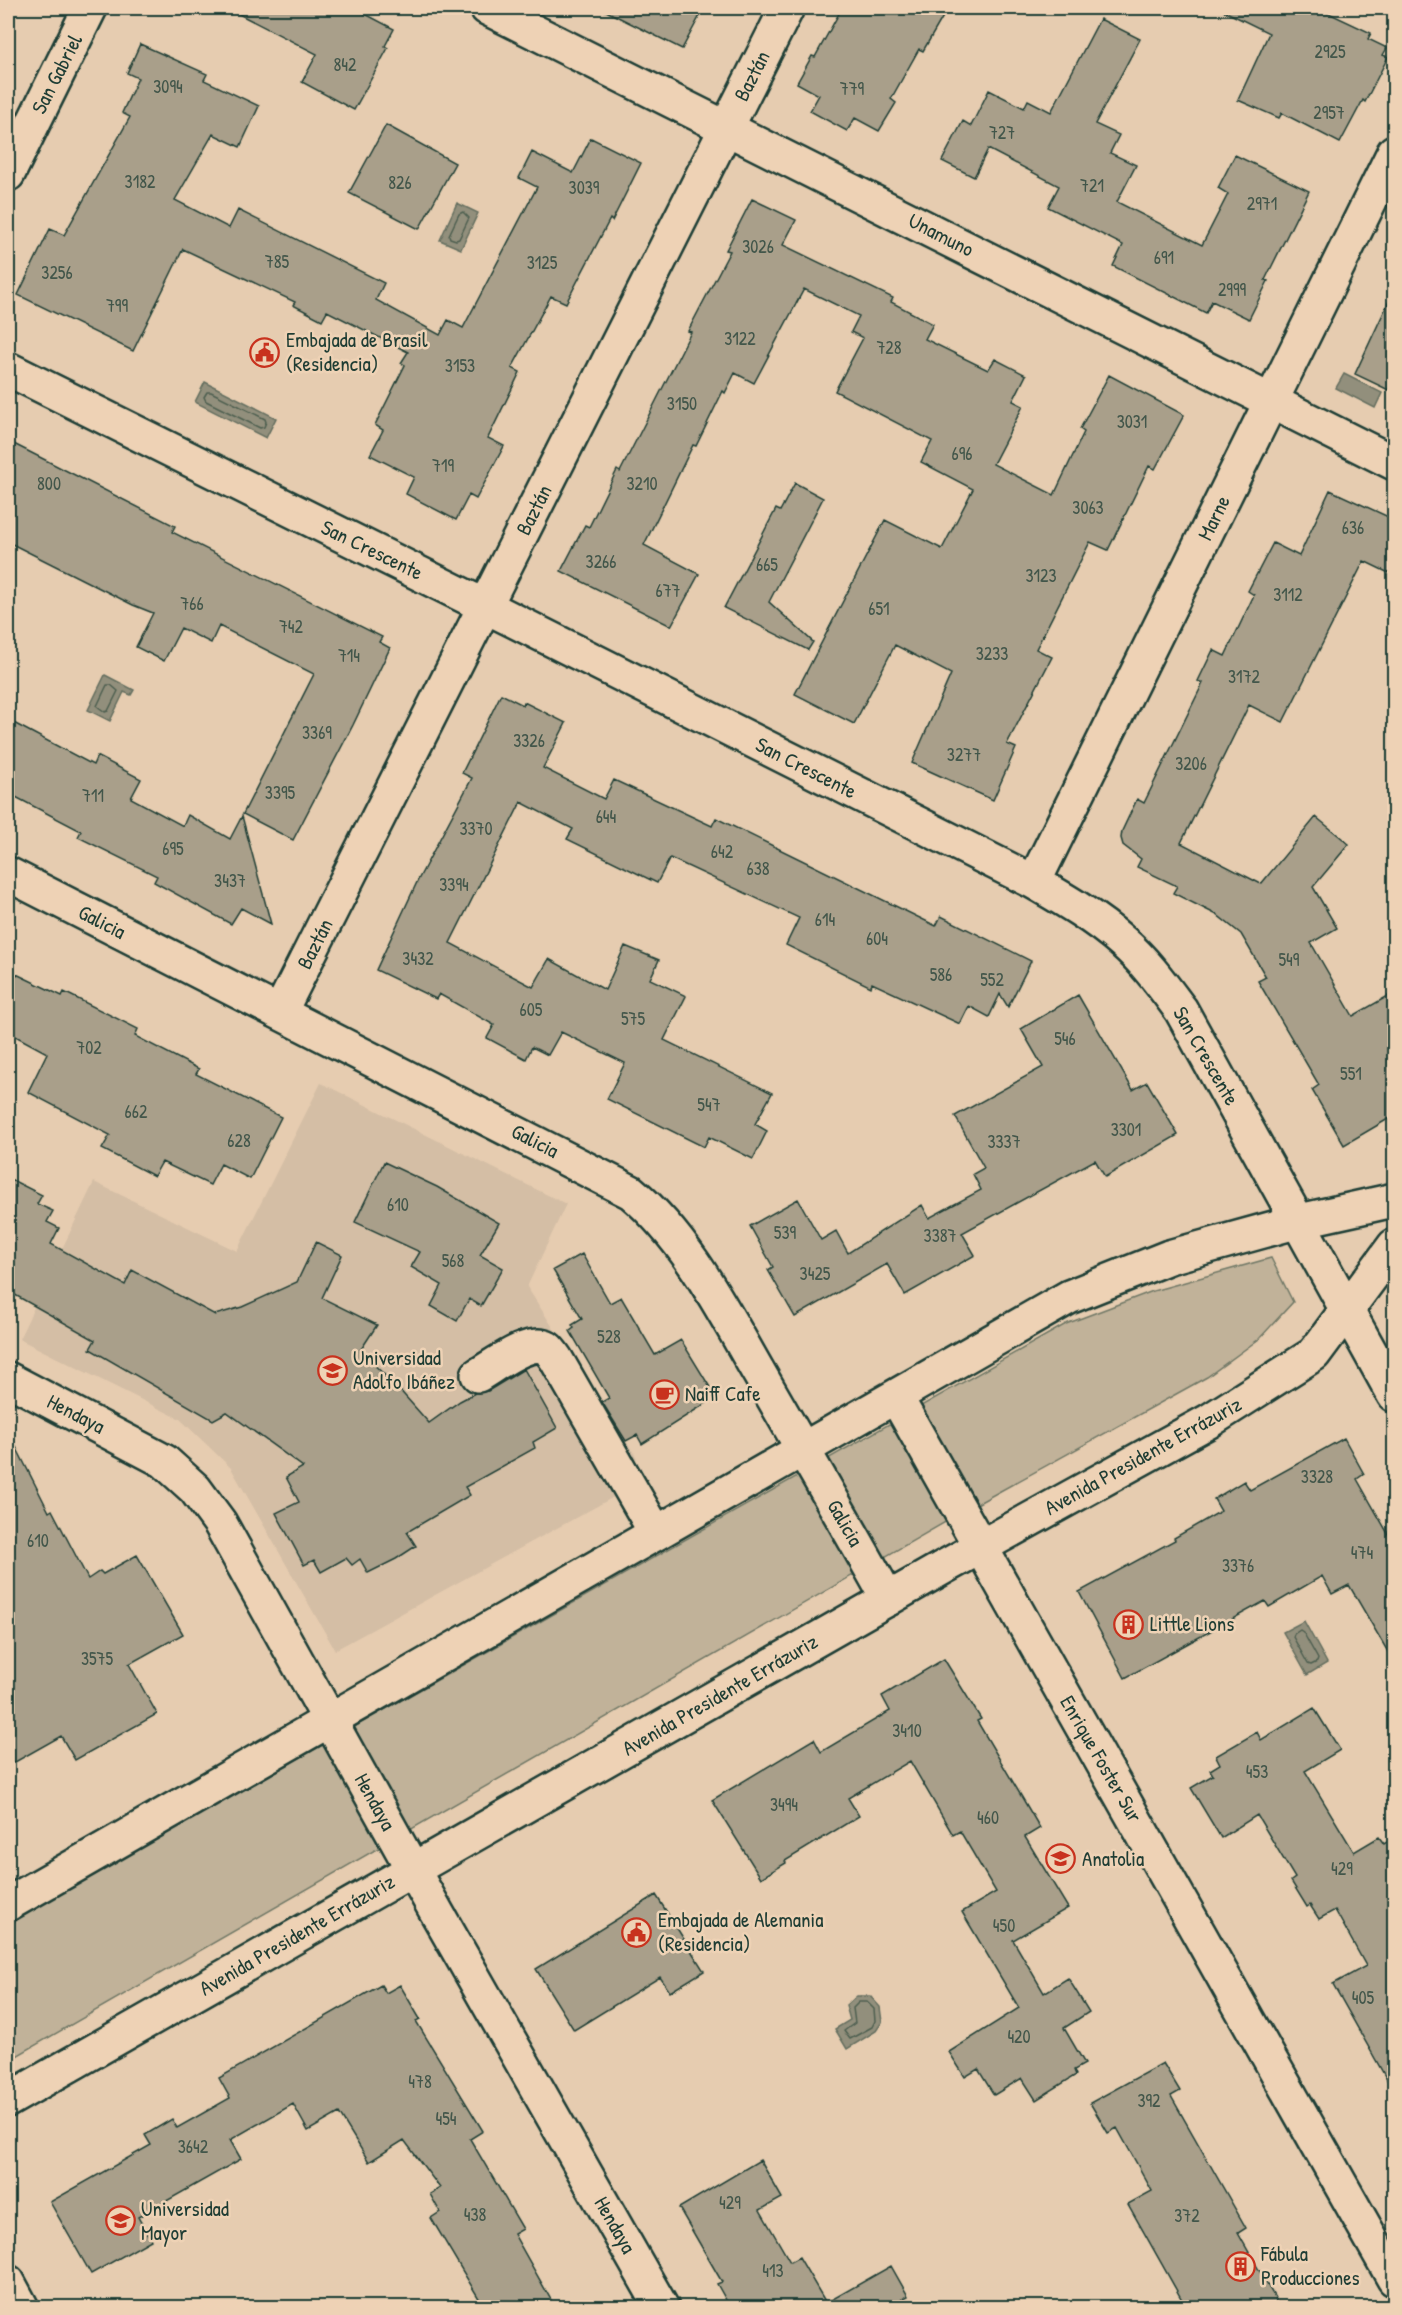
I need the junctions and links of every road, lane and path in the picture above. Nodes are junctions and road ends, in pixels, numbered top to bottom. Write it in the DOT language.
graph roads {
  1 [pos="90,8"];
  2 [pos="487,8"];
  3 [pos="787,8"];
  4 [pos="726,128"];
  5 [pos="1395,152"];
  6 [pos="8,174"];
  7 [pos="8,369"];
  8 [pos="1272,401"];
  9 [pos="1395,463"];
  10 [pos="485,606"];
  11 [pos="8,874"];
  12 [pos="1034,882"];
  13 [pos="280,1012"];
  14 [pos="1395,1200"];
  15 [pos="1299,1221"];
  16 [pos="1395,1246"];
  17 [pos="1347,1310"];
  18 [pos="478,1375"];
  19 [pos="8,1379"];
  20 [pos="1395,1395"];
  21 [pos="896,1397"];
  22 [pos="804,1450"];
  23 [pos="656,1533"];
  24 [pos="980,1547"];
  25 [pos="888,1599"];
  26 [pos="329,1720"];
  27 [pos="413,1869"];
  28 [pos="8,1904"];
  29 [pos="8,2100"];
  30 [pos="1395,2279"];
  31 [pos="8,2282"];
  32 [pos="22,2307"];
  33 [pos="662,2307"];
  1 -- 6 [label="street, San Gabriel"];
  2 -- 4 [label="street, Unamuno"];
  3 -- 4 [label="street, Baztán"];
  4 -- 8 [label="street, Unamuno"];
  4 -- 10 [label="street, Baztán"];
  5 -- 8 [label="street, Marne"];
  7 -- 10 [label="street, San Crescente"];
  8 -- 9 [label="street, Unamuno"];
  8 -- 12 [label="street, Marne"];
  10 -- 12 [label="street, San Crescente"];
  10 -- 13 [label="street, Baztán"];
  11 -- 13 [label="street, Galicia"];
  12 -- 15 [label="street, San Crescente"];
  13 -- 22 [label="street, Galicia"];
  14 -- 15 [label="street"];
  15 -- 17 [label="street, San Crescente"];
  15 -- 21 [label="street"];
  16 -- 17 [label="street, Avenida Presidente Errázuriz"];
  17 -- 20 [label="street, San Crescente"];
  17 -- 24 [label="street, Avenida Presidente Errázuriz"];
  18 -- 23 [label="street"];
  19 -- 26 [label="street, Hendaya"];
  21 -- 22 [label="street"];
  21 -- 24 [label="street, Enrique Foster Sur"];
  22 -- 23 [label="street"];
  22 -- 25 [label="street, Galicia"];
  23 -- 26 [label="street"];
  24 -- 25 [label="street, Avenida Presidente Errázuriz"];
  24 -- 30 [label="street, Enrique Foster Sur"];
  25 -- 27 [label="street, Avenida Presidente Errázuriz"];
  26 -- 27 [label="street, Hendaya"];
  26 -- 28 [label="street"];
  27 -- 29 [label="street, Avenida Presidente Errázuriz"];
  27 -- 33 [label="street, Hendaya"];
  31 -- 32 [label="street"];
}
